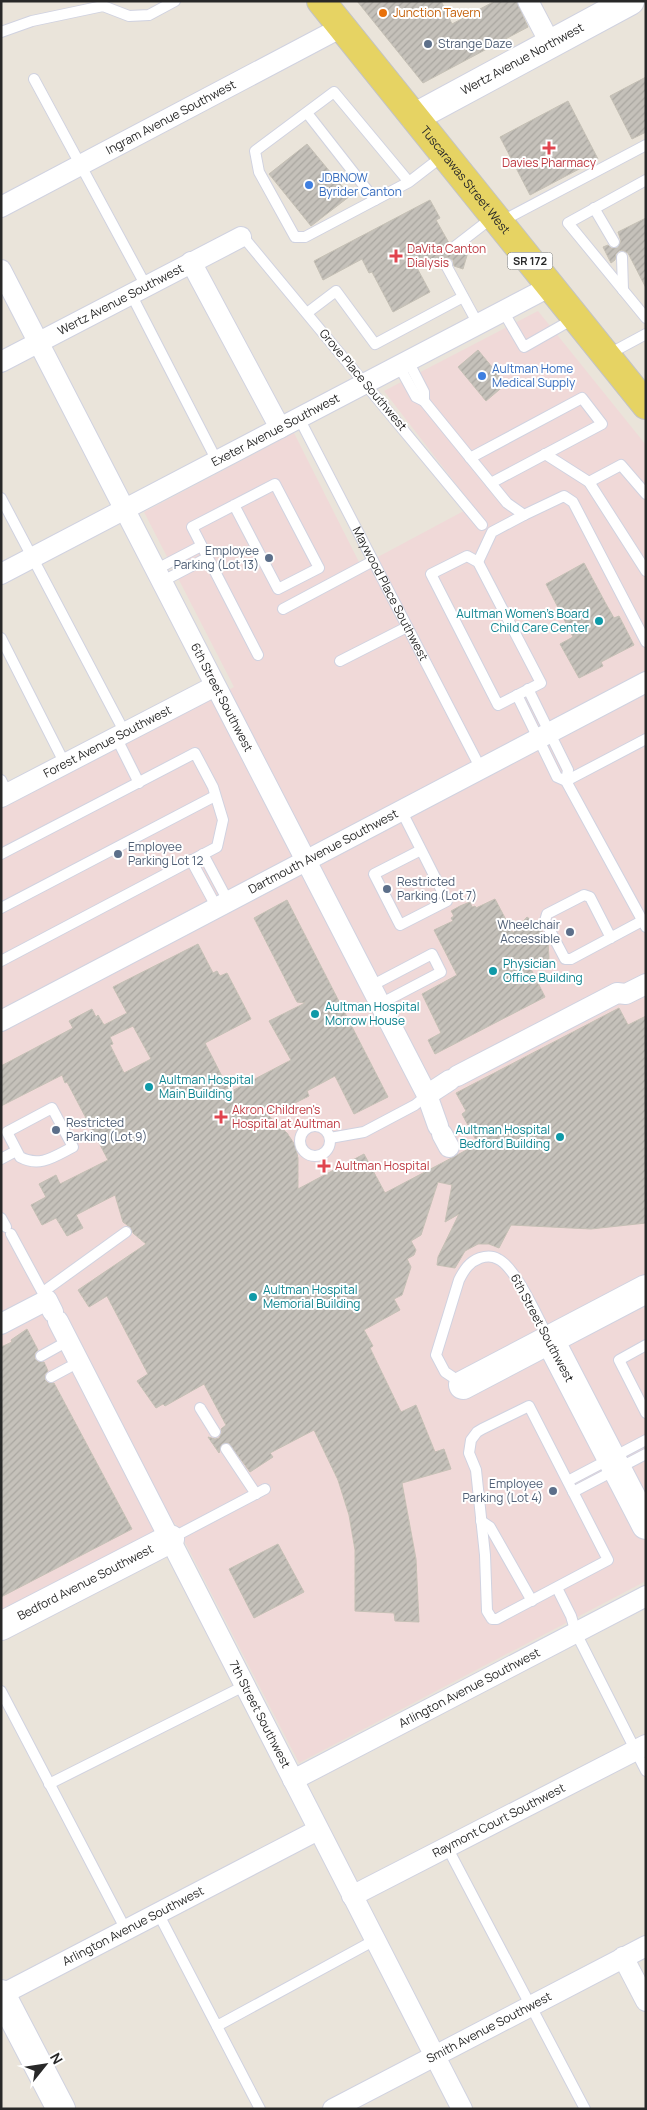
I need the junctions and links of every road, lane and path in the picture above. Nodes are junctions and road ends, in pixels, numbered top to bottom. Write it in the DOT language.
graph roads {
  1 [pos="175,1"];
  2 [pos="321,1"];
  3 [pos="528,1"];
  4 [pos="630,1"];
  5 [pos="342,28"];
  6 [pos="1,32"];
  7 [pos="550,44"];
  8 [pos="34,79"];
  9 [pos="307,113"];
  10 [pos="415,117"];
  11 [pos="646,145"];
  12 [pos="445,155"];
  13 [pos="81,165"];
  14 [pos="646,180"];
  15 [pos="410,182"];
  16 [pos="375,200"];
  17 [pos="1,206"];
  18 [pos="594,208"];
  19 [pos="496,219"];
  20 [pos="241,237"];
  21 [pos="614,242"];
  22 [pos="453,248"];
  23 [pos="622,257"];
  24 [pos="191,262"];
  25 [pos="447,264"];
  26 [pos="1,270"];
  27 [pos="551,286"];
  28 [pos="139,290"];
  29 [pos="623,290"];
  30 [pos="463,297"];
  31 [pos="503,311"];
  32 [pos="307,313"];
  33 [pos="575,317"];
  34 [pos="646,318"];
  35 [pos="478,324"];
  36 [pos="646,334"];
  37 [pos="39,343"];
  38 [pos="606,356"];
  39 [pos="1,362"];
  40 [pos="404,363"];
  41 [pos="366,383"];
  42 [pos="646,406"];
  43 [pos="299,418"];
  44 [pos="280,428"];
  45 [pos="545,454"];
  46 [pos="470,458"];
  47 [pos="217,461"];
  48 [pos="589,482"];
  49 [pos="493,486"];
  50 [pos="646,494"];
  51 [pos="1,498"];
  52 [pos="234,505"];
  53 [pos="124,509"];
  54 [pos="524,515"];
  55 [pos="482,525"];
  56 [pos="202,546"];
  57 [pos="33,557"];
  58 [pos="207,558"];
  59 [pos="373,561"];
  60 [pos="478,562"];
  61 [pos="646,571"];
  62 [pos="1,574"];
  63 [pos="158,576"];
  64 [pos="283,609"];
  65 [pos="407,627"];
  66 [pos="1,638"];
  67 [pos="646,642"];
  68 [pos="258,655"];
  69 [pos="340,661"];
  70 [pos="646,682"];
  71 [pos="215,686"];
  72 [pos="528,689"];
  73 [pos="516,695"];
  74 [pos="120,735"];
  75 [pos="544,735"];
  76 [pos="646,739"];
  77 [pos="65,764"];
  78 [pos="481,769"];
  79 [pos="566,781"];
  80 [pos="139,783"];
  81 [pos="4,790"];
  82 [pos="215,796"];
  83 [pos="401,810"];
  84 [pos="421,850"];
  85 [pos="1,854"];
  86 [pos="203,854"];
  87 [pos="191,860"];
  88 [pos="306,860"];
  89 [pos="223,905"];
  90 [pos="1,908"];
  91 [pos="644,924"];
  92 [pos="611,938"];
  93 [pos="1,961"];
  94 [pos="646,984"];
  95 [pos="375,995"];
  96 [pos="1,1021"];
  97 [pos="427,1096"];
  98 [pos="443,1136"];
  99 [pos="330,1138"];
  100 [pos="16,1151"];
  101 [pos="1,1159"];
  102 [pos="6,1227"];
  103 [pos="126,1232"];
  104 [pos="646,1289"];
  105 [pos="50,1306"];
  106 [pos="1,1324"];
  107 [pos="550,1340"];
  108 [pos="68,1341"];
  109 [pos="646,1345"];
  110 [pos="41,1356"];
  111 [pos="79,1362"];
  112 [pos="51,1377"];
  113 [pos="464,1385"];
  114 [pos="200,1408"];
  115 [pos="646,1413"];
  116 [pos="215,1432"];
  117 [pos="646,1440"];
  118 [pos="226,1448"];
  119 [pos="646,1454"];
  120 [pos="614,1464"];
  121 [pos="568,1481"];
  122 [pos="265,1489"];
  123 [pos="573,1492"];
  124 [pos="256,1494"];
  125 [pos="481,1520"];
  126 [pos="646,1525"];
  127 [pos="170,1539"];
  128 [pos="557,1588"];
  129 [pos="646,1596"];
  130 [pos="532,1601"];
  131 [pos="1,1626"];
  132 [pos="576,1633"];
  133 [pos="244,1686"];
  134 [pos="1,1691"];
  135 [pos="640,1748"];
  136 [pos="646,1771"];
  137 [pos="293,1780"];
  138 [pos="49,1784"];
  139 [pos="318,1830"];
  140 [pos="447,1847"];
  141 [pos="352,1896"];
  142 [pos="158,1913"];
  143 [pos="126,1930"];
  144 [pos="375,1940"];
  145 [pos="646,1946"];
  146 [pos="623,1957"];
  147 [pos="1,1995"];
  148 [pos="646,2001"];
  149 [pos="531,2004"];
  150 [pos="216,2026"];
  151 [pos="434,2055"];
  152 [pos="61,2109"];
  153 [pos="260,2109"];
  154 [pos="333,2109"];
  155 [pos="462,2109"];
  156 [pos="585,2109"];
  1 -- 6 [label="lane"];
  2 -- 5 [label="main road, Tuscarawas Street West / SR 172"];
  3 -- 7 [label="street"];
  4 -- 7 [label="street, Wertz Avenue Northwest"];
  5 -- 10 [label="main road, Tuscarawas Street West / SR 172"];
  5 -- 13 [label="street, Ingram Avenue Southwest"];
  7 -- 10 [label="street, Wertz Avenue Northwest"];
  8 -- 13 [label="lane"];
  9 -- 15 [label="lane"];
  9 -- 16 [label="lane"];
  9 -- 16 [label="lane"];
  10 -- 12 [label="main road, Tuscarawas Street West / SR 172"];
  11 -- 19 [label="lane"];
  12 -- 15 [label="lane"];
  12 -- 19 [label="main road, Tuscarawas Street West / SR 172"];
  13 -- 17 [label="street, Ingram Avenue Southwest"];
  13 -- 28 [label="lane"];
  14 -- 18 [label="lane"];
  15 -- 16 [label="lane"];
  18 -- 21 [label="lane"];
  18 -- 29 [label="lane"];
  19 -- 22 [label="lane"];
  19 -- 27 [label="main road, Tuscarawas Street West / SR 172"];
  20 -- 24 [label="street, Wertz Avenue Southwest"];
  20 -- 32 [label="lane, Grove Place Southwest"];
  23 -- 29 [label="lane"];
  24 -- 28 [label="street, Wertz Avenue Southwest"];
  24 -- 44 [label="street"];
  25 -- 30 [label="lane"];
  26 -- 37 [label="street, 6th Street Southwest"];
  27 -- 31 [label="street, Exeter Avenue Southwest"];
  27 -- 33 [label="main road, Tuscarawas Street West / SR 172"];
  28 -- 37 [label="street, Wertz Avenue Southwest"];
  28 -- 47 [label="lane"];
  29 -- 34 [label="lane"];
  30 -- 32 [label="lane"];
  30 -- 35 [label="lane"];
  31 -- 33 [label="lane"];
  31 -- 35 [label="street, Exeter Avenue Southwest"];
  32 -- 41 [label="lane, Grove Place Southwest"];
  33 -- 38 [label="main road, Tuscarawas Street West / SR 172"];
  35 -- 40 [label="street, Exeter Avenue Southwest"];
  36 -- 38 [label="lane"];
  37 -- 39 [label="street, Wertz Avenue Southwest"];
  37 -- 53 [label="street, 6th Street Southwest"];
  38 -- 42 [label="main road, Tuscarawas Street West / SR 172"];
  40 -- 41 [label="street, Exeter Avenue Southwest"];
  40 -- 46 [label="lane"];
  41 -- 43 [label="street, Exeter Avenue Southwest"];
  41 -- 55 [label="lane, Grove Place Southwest"];
  43 -- 44 [label="street, Exeter Avenue Southwest"];
  43 -- 59 [label="lane, Maywood Place Southwest"];
  44 -- 47 [label="street, Exeter Avenue Southwest"];
  45 -- 46 [label="lane"];
  45 -- 48 [label="lane"];
  45 -- 49 [label="lane"];
  46 -- 49 [label="lane"];
  47 -- 53 [label="street, Exeter Avenue Southwest"];
  48 -- 50 [label="lane"];
  48 -- 61 [label="lane"];
  49 -- 54 [label="lane"];
  51 -- 57 [label="lane"];
  52 -- 52 [label="lane"];
  52 -- 56 [label="lane"];
  53 -- 57 [label="street, Exeter Avenue Southwest"];
  53 -- 63 [label="street, 6th Street Southwest"];
  54 -- 60 [label="lane"];
  54 -- 67 [label="lane"];
  56 -- 58 [label="lane"];
  56 -- 63 [label="lane"];
  57 -- 62 [label="street, Exeter Avenue Southwest"];
  57 -- 74 [label="lane"];
  58 -- 63 [label="lane"];
  58 -- 68 [label="lane"];
  59 -- 64 [label="lane"];
  59 -- 65 [label="lane, Maywood Place Southwest"];
  60 -- 72 [label="lane"];
  60 -- 73 [label="lane"];
  63 -- 71 [label="street, 6th Street Southwest"];
  65 -- 69 [label="lane"];
  65 -- 78 [label="lane, Maywood Place Southwest"];
  66 -- 77 [label="lane"];
  70 -- 75 [label="street, Dartmouth Avenue Southwest"];
  71 -- 74 [label="street, Forest Avenue Southwest"];
  71 -- 88 [label="street, 6th Street Southwest"];
  72 -- 73 [label="lane"];
  72 -- 75 [label="lane"];
  73 -- 75 [label="lane"];
  74 -- 77 [label="street, Forest Avenue Southwest"];
  74 -- 80 [label="lane"];
  75 -- 78 [label="street, Dartmouth Avenue Southwest"];
  75 -- 79 [label="lane"];
  76 -- 79 [label="lane"];
  77 -- 81 [label="street, Forest Avenue Southwest"];
  78 -- 83 [label="street, Dartmouth Avenue Southwest"];
  79 -- 91 [label="lane"];
  80 -- 82 [label="lane"];
  80 -- 85 [label="lane"];
  82 -- 86 [label="lane"];
  82 -- 90 [label="lane"];
  83 -- 84 [label="lane"];
  83 -- 88 [label="street, Dartmouth Avenue Southwest"];
  84 -- 84 [label="lane"];
  86 -- 87 [label="lane"];
  86 -- 89 [label="lane"];
  87 -- 89 [label="lane"];
  87 -- 93 [label="lane"];
  88 -- 89 [label="street, Dartmouth Avenue Southwest"];
  88 -- 95 [label="street, 6th Street Southwest"];
  89 -- 96 [label="street, Dartmouth Avenue Southwest"];
  91 -- 92 [label="lane"];
  92 -- 92 [label="lane"];
  94 -- 97 [label="street"];
  95 -- 95 [label="lane"];
  95 -- 97 [label="street, 6th Street Southwest"];
  97 -- 98 [label="street, 6th Street Southwest"];
  97 -- 99 [label="lane"];
  100 -- 100 [label="lane"];
  100 -- 101 [label="lane"];
  102 -- 105 [label="lane, 7th Street Southwest"];
  103 -- 105 [label="lane"];
  104 -- 107 [label="street"];
  105 -- 106 [label="street"];
  105 -- 108 [label="street, 7th Street Southwest"];
  107 -- 113 [label="street"];
  107 -- 113 [label="lane, 6th Street Southwest"];
  107 -- 120 [label="street, 6th Street Southwest"];
  108 -- 110 [label="lane"];
  108 -- 111 [label="street, 7th Street Southwest"];
  109 -- 115 [label="lane"];
  111 -- 112 [label="lane"];
  111 -- 127 [label="street, 7th Street Southwest"];
  114 -- 116 [label="lane"];
  117 -- 120 [label="lane"];
  118 -- 124 [label="lane"];
  119 -- 120 [label="lane"];
  120 -- 121 [label="lane"];
  120 -- 123 [label="lane"];
  120 -- 126 [label="street, 6th Street Southwest"];
  121 -- 123 [label="lane"];
  121 -- 125 [label="lane"];
  122 -- 124 [label="lane"];
  123 -- 128 [label="lane"];
  124 -- 127 [label="lane"];
  125 -- 130 [label="lane"];
  125 -- 130 [label="lane"];
  127 -- 131 [label="street, Bedford Avenue Southwest"];
  127 -- 133 [label="street, 7th Street Southwest"];
  128 -- 130 [label="lane"];
  128 -- 132 [label="lane"];
  129 -- 132 [label="street, Arlington Avenue Southwest"];
  132 -- 135 [label="lane"];
  132 -- 137 [label="street, Arlington Avenue Southwest"];
  133 -- 137 [label="street, 7th Street Southwest"];
  133 -- 138 [label="lane"];
  134 -- 138 [label="lane"];
  135 -- 136 [label="lane"];
  135 -- 140 [label="street, Raymont Court Southwest"];
  137 -- 139 [label="street, 7th Street Southwest"];
  138 -- 143 [label="lane"];
  139 -- 141 [label="street, 7th Street Southwest"];
  139 -- 142 [label="street, Arlington Avenue Southwest"];
  140 -- 141 [label="street, Raymont Court Southwest"];
  140 -- 149 [label="lane"];
  141 -- 144 [label="street, 7th Street Southwest"];
  142 -- 143 [label="street, Arlington Avenue Southwest"];
  142 -- 150 [label="lane"];
  143 -- 147 [label="street, Arlington Avenue Southwest"];
  144 -- 150 [label="lane"];
  144 -- 151 [label="street, 7th Street Southwest"];
  145 -- 146 [label="street, Smith Avenue Southwest"];
  146 -- 148 [label="street"];
  146 -- 149 [label="street, Smith Avenue Southwest"];
  147 -- 152 [label="street"];
  149 -- 151 [label="street, Smith Avenue Southwest"];
  149 -- 156 [label="lane"];
  150 -- 153 [label="lane"];
  151 -- 154 [label="street, Smith Avenue Southwest"];
  151 -- 155 [label="street, 7th Street Southwest"];
}
